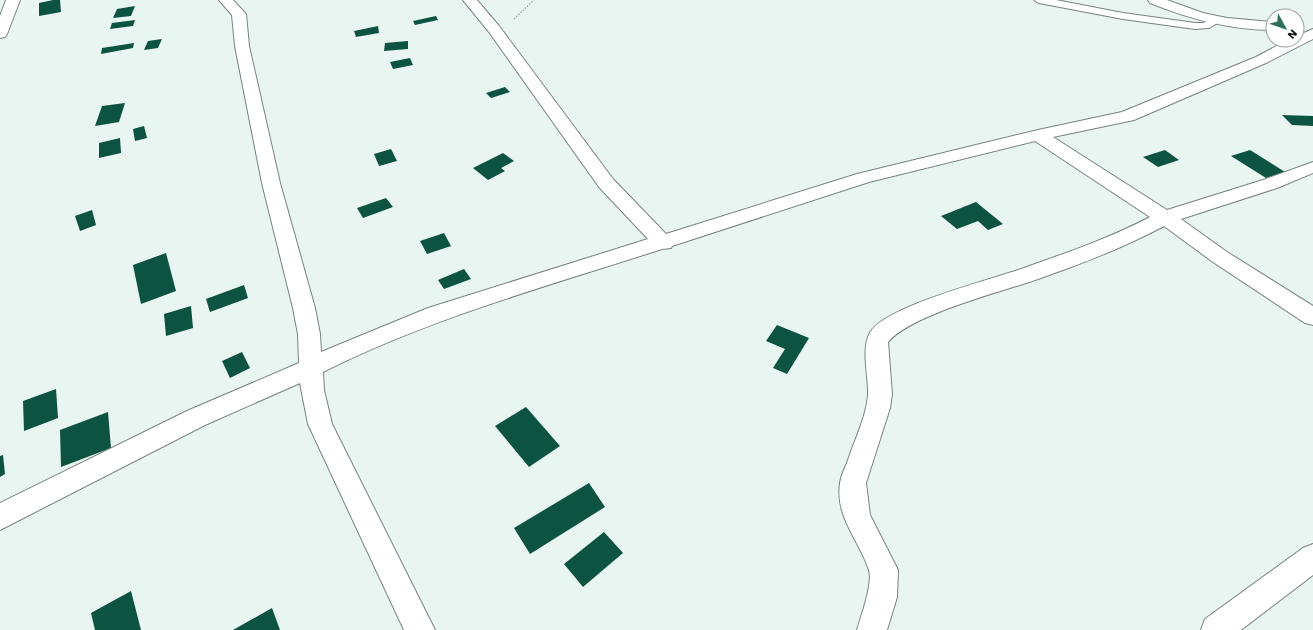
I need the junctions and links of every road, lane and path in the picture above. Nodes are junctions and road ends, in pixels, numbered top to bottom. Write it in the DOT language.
graph roads {
  1 [pos="12,0"];
  2 [pos="229,0"];
  3 [pos="470,0"];
  4 [pos="534,0"];
  5 [pos="1039,0"];
  6 [pos="1155,0"];
  7 [pos="1216,20"];
  8 [pos="1265,26"];
  9 [pos="1313,33"];
  10 [pos="0,34"];
  11 [pos="498,34"];
  12 [pos="1038,135"];
  13 [pos="1313,167"];
  14 [pos="1165,218"];
  15 [pos="664,243"];
  16 [pos="1313,317"];
  17 [pos="310,368"];
  18 [pos="0,517"];
  19 [pos="1313,558"];
  20 [pos="420,630"];
  21 [pos="872,630"];
  22 [pos="1216,630"];
  1 -- 10 [label="street"];
  2 -- 17 [label="street"];
  3 -- 11 [label="street"];
  4 -- 11 [label="path"];
  5 -- 7 [label="lane"];
  6 -- 7 [label="street"];
  7 -- 8 [label="street"];
  9 -- 12 [label="street"];
  11 -- 15 [label="street"];
  12 -- 14 [label="street"];
  12 -- 15 [label="street"];
  13 -- 14 [label="street"];
  14 -- 16 [label="street"];
  14 -- 21 [label="street"];
  15 -- 17 [label="street"];
  17 -- 18 [label="street"];
  17 -- 20 [label="street"];
  19 -- 22 [label="street"];
}
